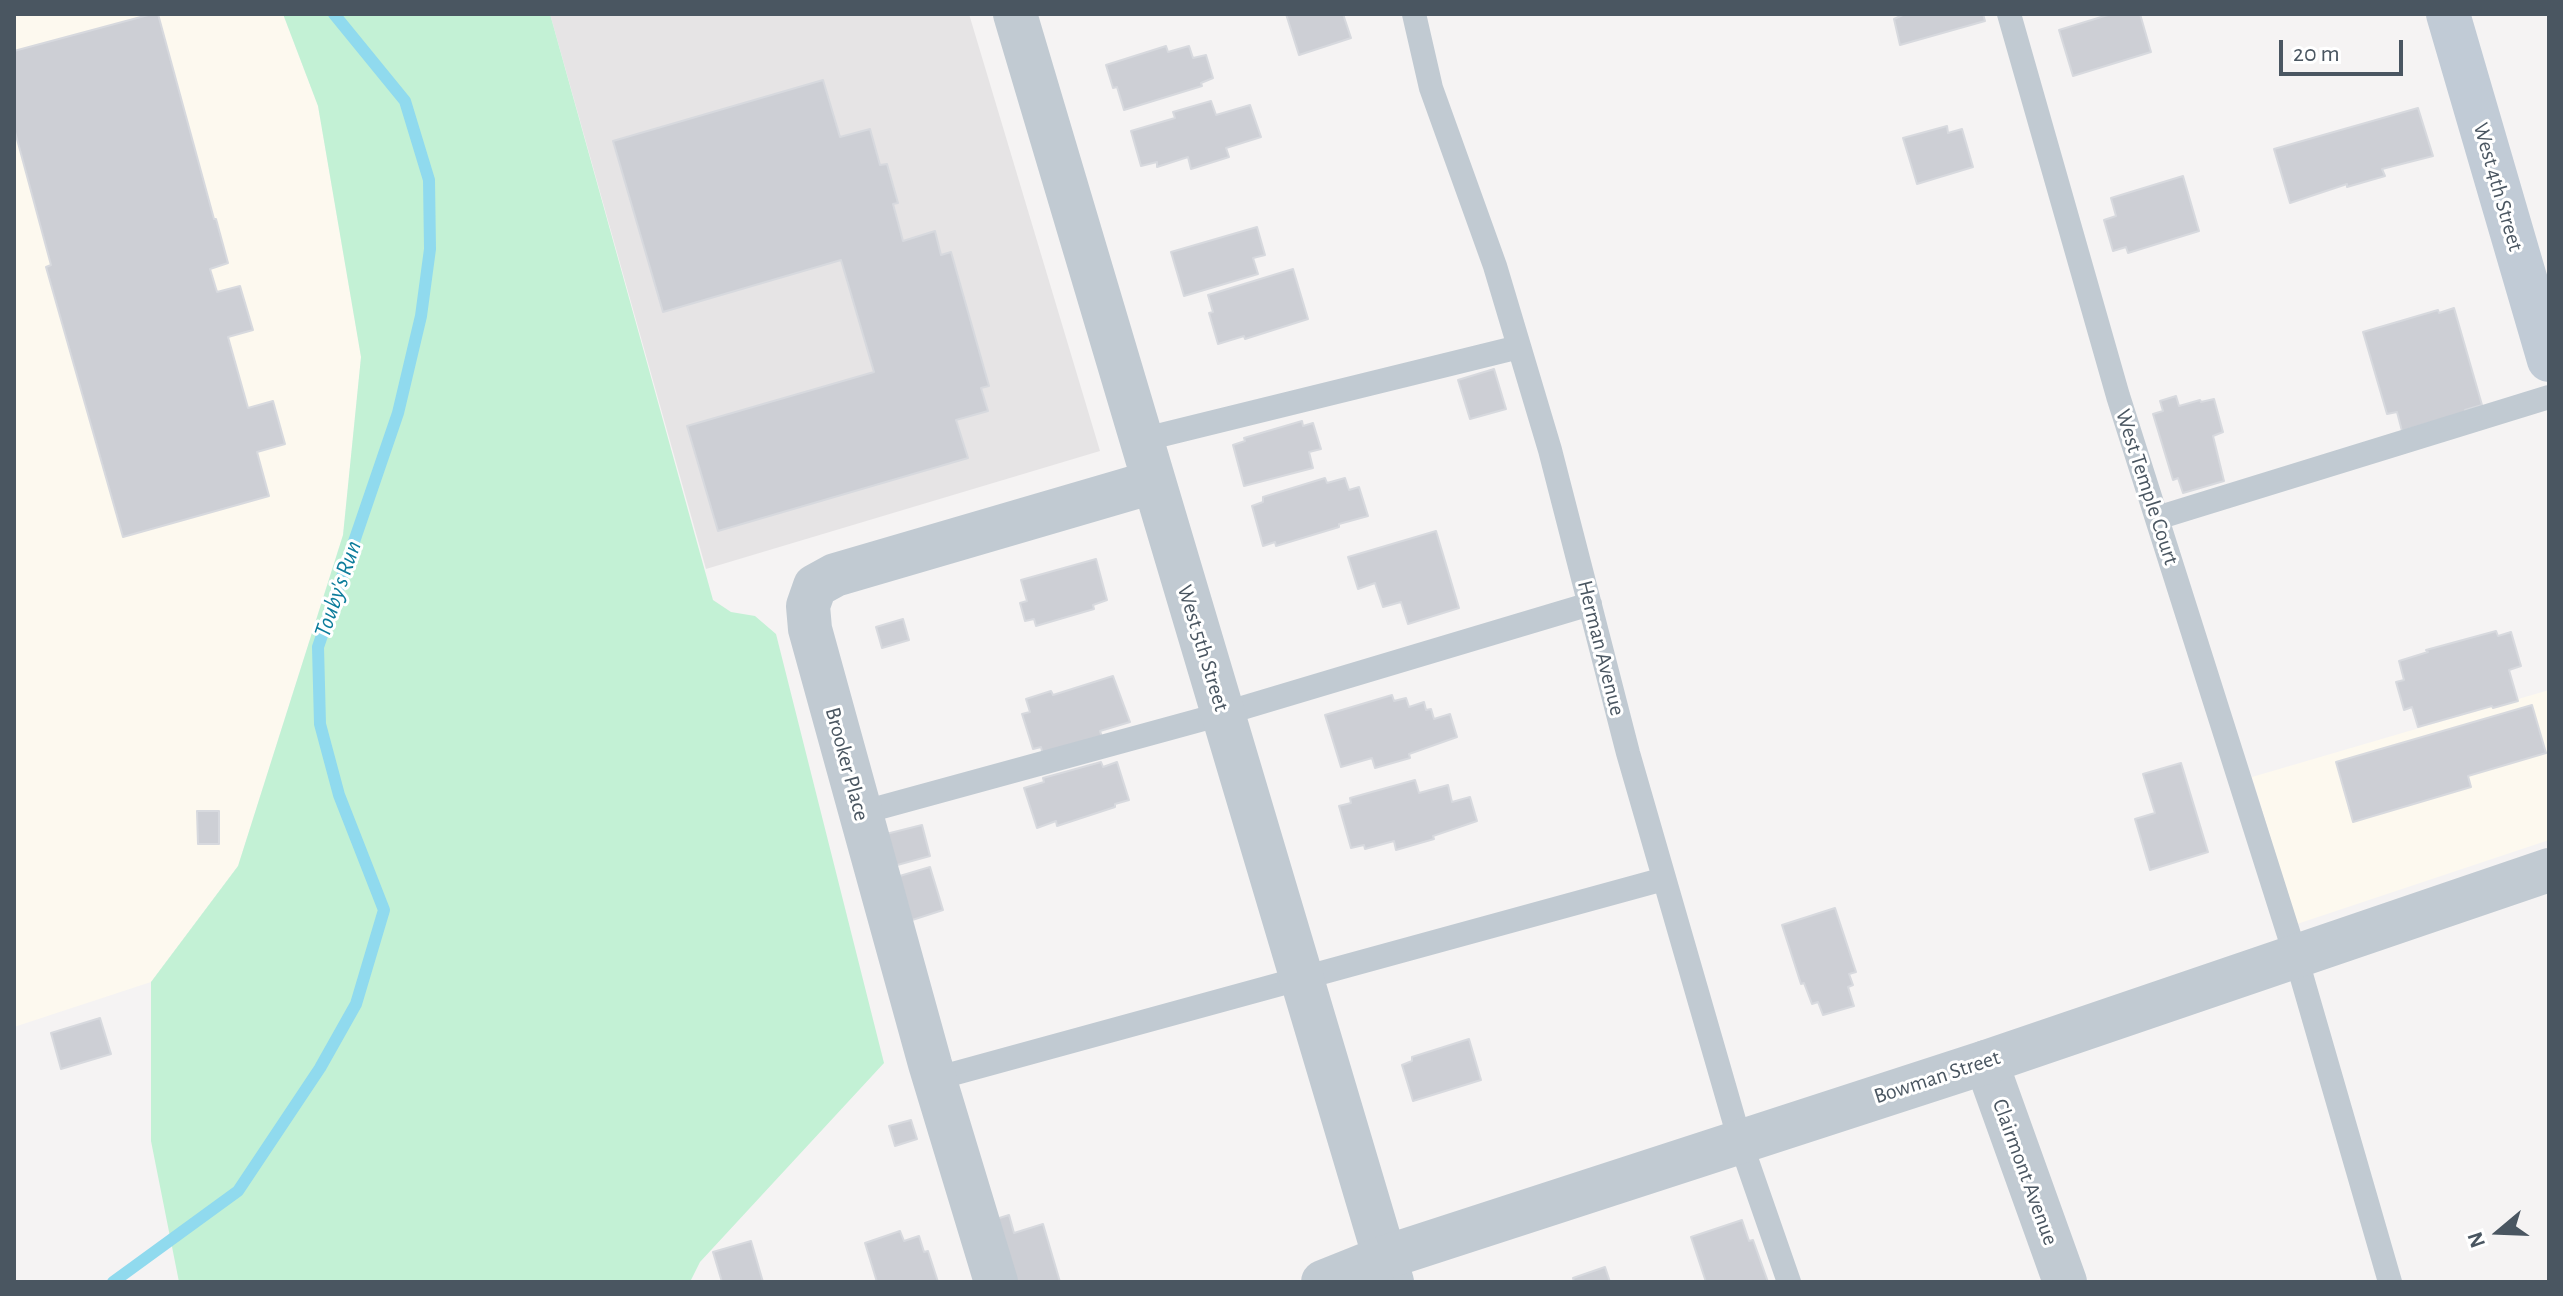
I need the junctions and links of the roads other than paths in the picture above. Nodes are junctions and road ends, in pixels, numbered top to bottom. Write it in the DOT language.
graph roads {
  1 [pos="1015,14"];
  2 [pos="1414,14"];
  3 [pos="2448,14"];
  4 [pos="2015,16"];
  5 [pos="1519,347"];
  6 [pos="2549,360"];
  7 [pos="2549,397"];
  8 [pos="1141,440"];
  9 [pos="1153,482"];
  10 [pos="2157,518"];
  11 [pos="1590,604"];
  12 [pos="1222,714"];
  13 [pos="860,813"];
  14 [pos="2549,870"];
  15 [pos="1664,879"];
  16 [pos="2296,957"];
  17 [pos="1301,980"];
  18 [pos="1986,1062"];
  19 [pos="934,1079"];
  20 [pos="1740,1141"];
  21 [pos="1388,1270"];
  22 [pos="996,1282"];
  23 [pos="1323,1282"];
  24 [pos="1789,1282"];
  25 [pos="2065,1282"];
  26 [pos="2390,1282"];
  1 -- 8 [label="street, West 5th Street"];
  2 -- 5 [label="lane, Herman Avenue"];
  3 -- 6 [label="main road, West 4th Street"];
  4 -- 10 [label="lane, West Temple Court"];
  5 -- 8 [label="lane"];
  5 -- 11 [label="lane, Herman Avenue"];
  7 -- 10 [label="lane"];
  8 -- 9 [label="street, West 5th Street"];
  9 -- 12 [label="street, West 5th Street"];
  9 -- 13 [label="street, Brooker Place"];
  10 -- 16 [label="lane, West Temple Court"];
  11 -- 12 [label="lane"];
  11 -- 15 [label="lane, Herman Avenue"];
  12 -- 13 [label="lane"];
  12 -- 17 [label="street, West 5th Street"];
  13 -- 19 [label="street, Brooker Place"];
  14 -- 16 [label="street, Bowman Street"];
  15 -- 17 [label="lane"];
  15 -- 20 [label="lane, Herman Avenue"];
  16 -- 18 [label="street, Bowman Street"];
  16 -- 26 [label="lane, West Temple Court"];
  17 -- 19 [label="lane"];
  17 -- 21 [label="street, West 5th Street"];
  18 -- 20 [label="street, Bowman Street"];
  18 -- 25 [label="street, Clairmont Avenue"];
  19 -- 22 [label="street, Brooker Place"];
  20 -- 21 [label="street, Bowman Street"];
  20 -- 24 [label="lane, Herman Avenue"];
  21 -- 23 [label="street, Bowman Street"];
}
